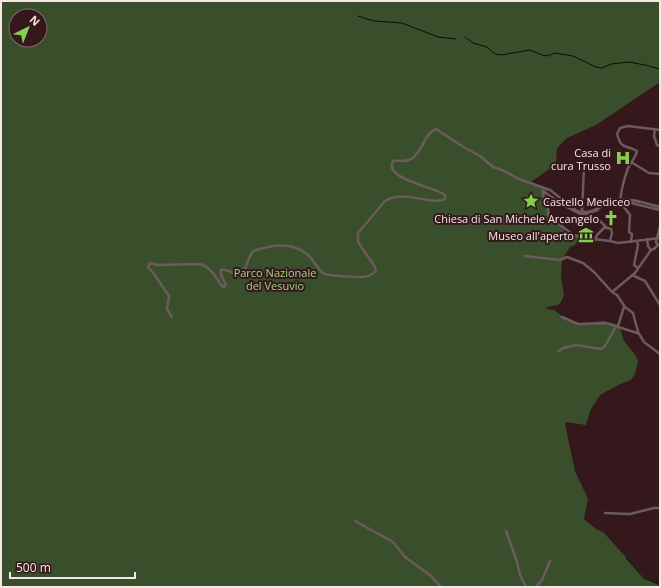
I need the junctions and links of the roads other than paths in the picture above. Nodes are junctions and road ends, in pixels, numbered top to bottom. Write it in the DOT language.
graph roads {
  1 [pos="655,129"];
  2 [pos="660,130"];
  3 [pos="660,146"];
  4 [pos="631,162"];
  5 [pos="584,168"];
  6 [pos="660,174"];
  7 [pos="544,190"];
  8 [pos="620,201"];
  9 [pos="660,208"];
  10 [pos="582,214"];
  11 [pos="660,226"];
  12 [pos="605,227"];
  13 [pos="658,238"];
  14 [pos="647,239"];
  15 [pos="595,240"];
  16 [pos="610,241"];
  17 [pos="637,241"];
  18 [pos="631,242"];
  19 [pos="659,246"];
  20 [pos="651,250"];
  21 [pos="526,256"];
  22 [pos="638,268"];
  23 [pos="632,275"];
  24 [pos="612,292"];
  25 [pos="660,305"];
  26 [pos="625,306"];
  27 [pos="562,317"];
  28 [pos="172,318"];
  29 [pos="617,326"];
  30 [pos="638,333"];
  31 [pos="559,350"];
  32 [pos="660,354"];
  33 [pos="660,508"];
  34 [pos="605,513"];
  35 [pos="355,521"];
  36 [pos="506,532"];
  37 [pos="550,561"];
  38 [pos="441,587"];
  39 [pos="526,587"];
  40 [pos="536,587"];
  1 -- 2 [label="street"];
  1 -- 3 [label="street"];
  1 -- 4 [label="street"];
  4 -- 6 [label="street"];
  4 -- 8 [label="street"];
  5 -- 10 [label="street"];
  7 -- 10 [label="street"];
  7 -- 15 [label="street"];
  7 -- 28 [label="street"];
  8 -- 9 [label="street"];
  8 -- 10 [label="street"];
  8 -- 18 [label="street"];
  10 -- 12 [label="street"];
  11 -- 13 [label="street"];
  12 -- 15 [label="street"];
  12 -- 16 [label="street"];
  13 -- 14 [label="street"];
  13 -- 19 [label="street"];
  14 -- 17 [label="street"];
  14 -- 20 [label="street"];
  15 -- 16 [label="street"];
  16 -- 18 [label="street"];
  17 -- 18 [label="street"];
  17 -- 22 [label="street"];
  19 -- 20 [label="street"];
  20 -- 22 [label="street"];
  21 -- 24 [label="street"];
  22 -- 23 [label="street"];
  23 -- 24 [label="street"];
  23 -- 25 [label="street"];
  24 -- 26 [label="street"];
  26 -- 29 [label="street"];
  26 -- 30 [label="street"];
  27 -- 29 [label="street"];
  29 -- 30 [label="street"];
  29 -- 31 [label="street"];
  30 -- 32 [label="street"];
  33 -- 34 [label="street"];
  35 -- 38 [label="street"];
  36 -- 39 [label="street"];
  37 -- 40 [label="street"];
}
